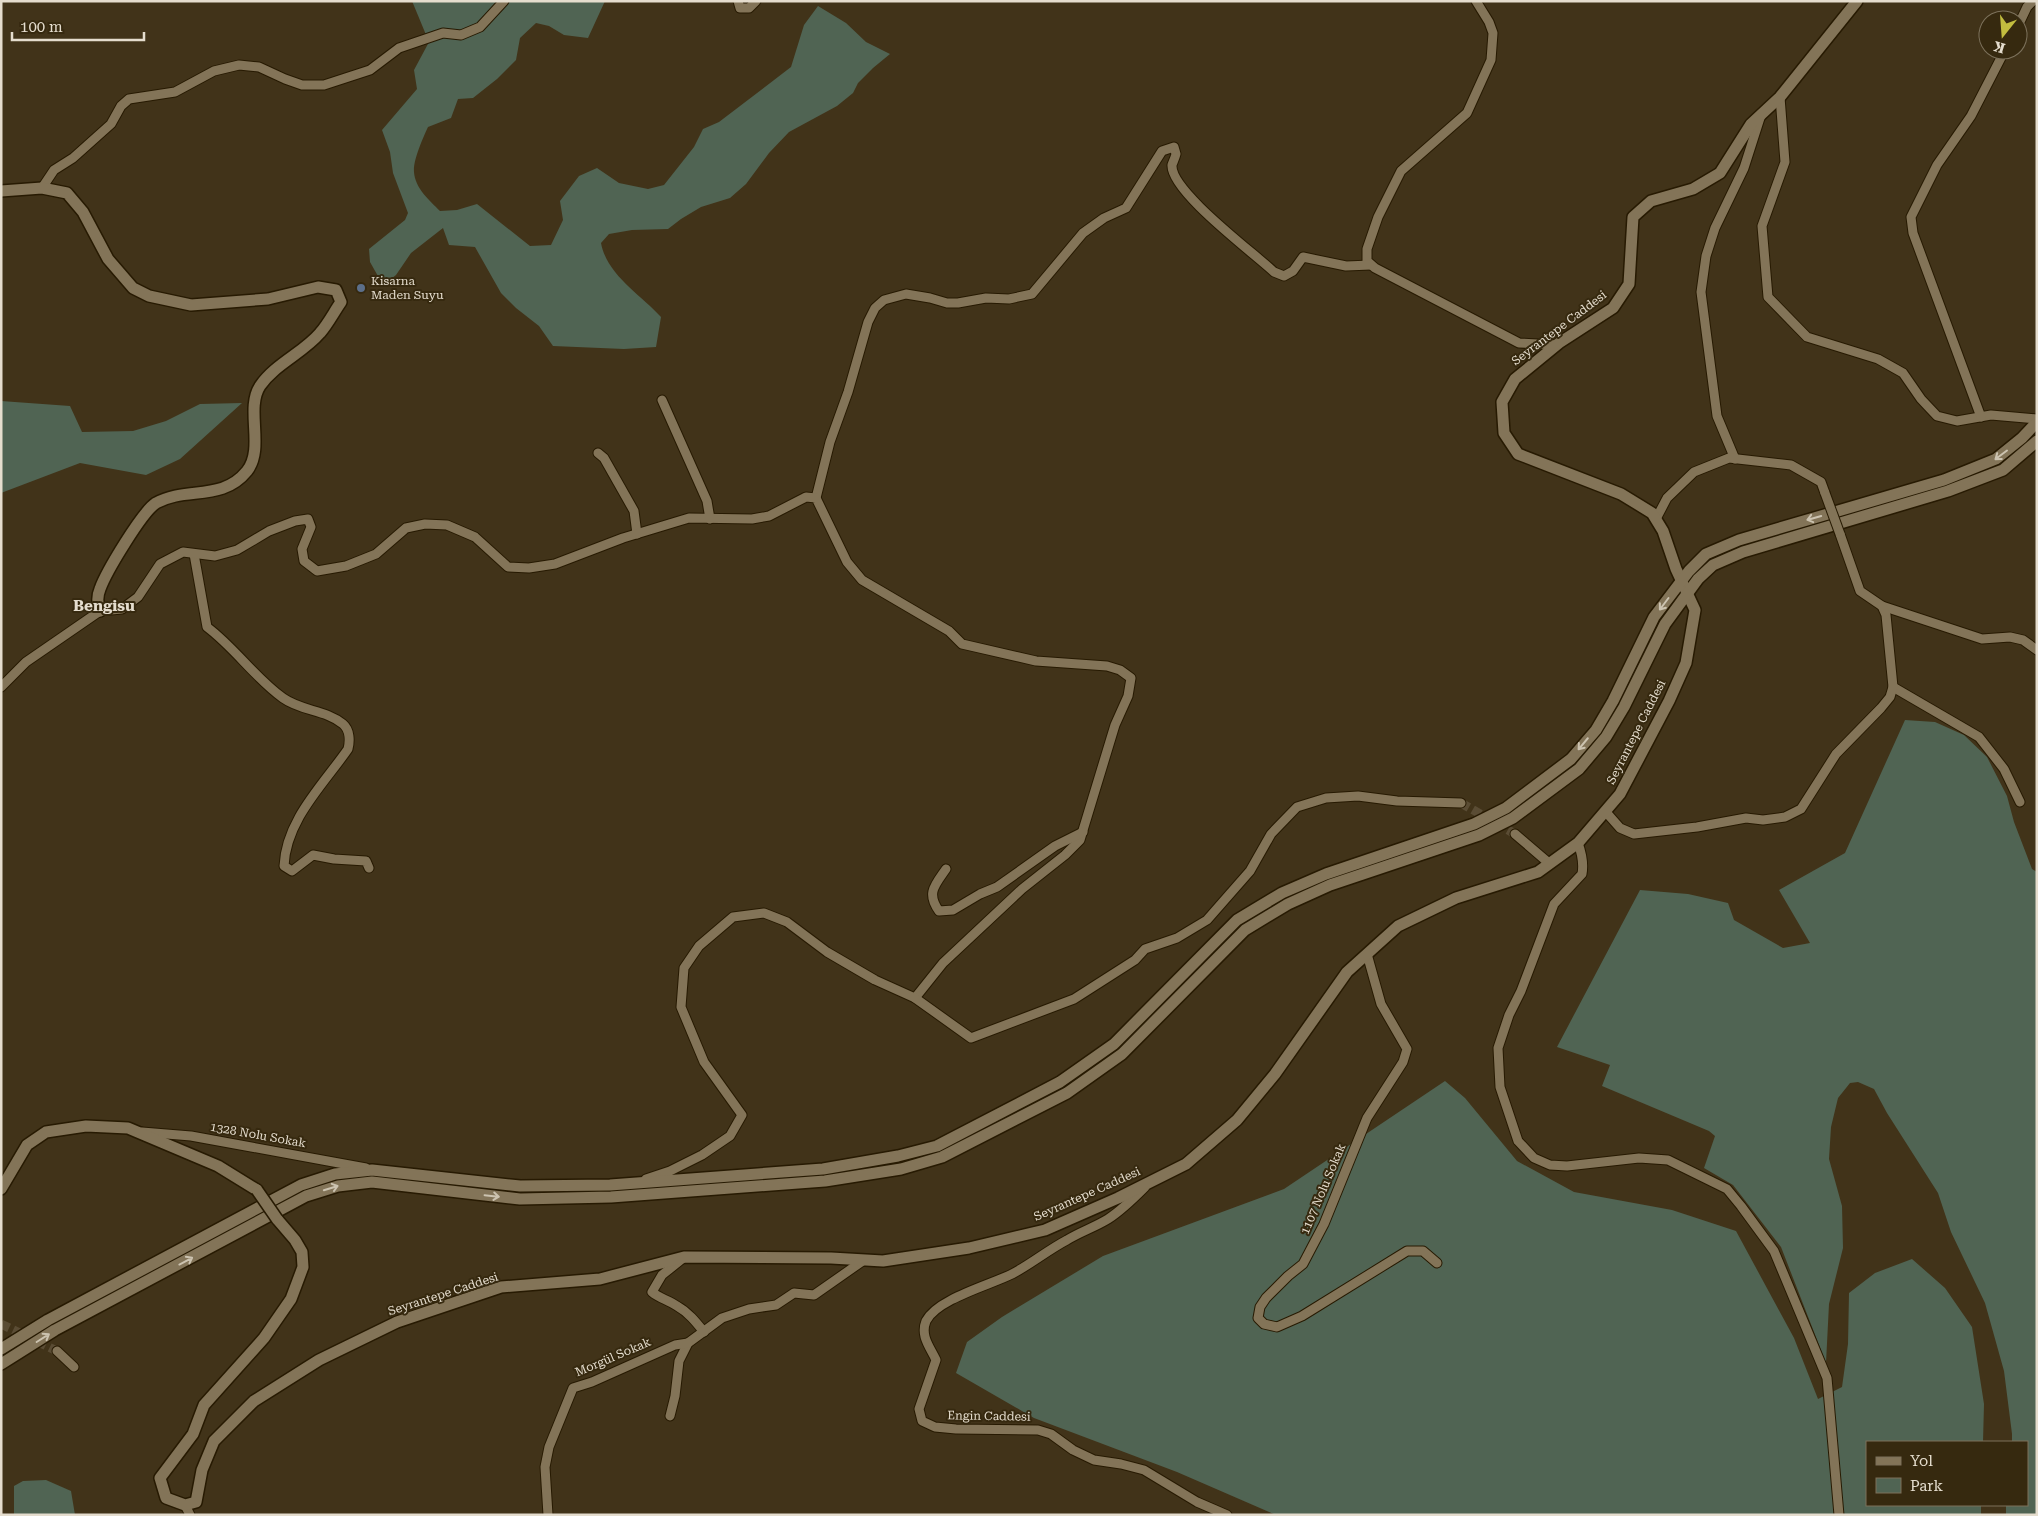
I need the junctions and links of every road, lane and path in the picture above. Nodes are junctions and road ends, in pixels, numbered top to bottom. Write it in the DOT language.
graph roads {
  1 [pos="504,1"];
  2 [pos="738,1"];
  3 [pos="756,1"];
  4 [pos="1476,1"];
  5 [pos="1856,1"];
  6 [pos="2000,60"];
  7 [pos="1780,97"];
  8 [pos="1761,115"];
  9 [pos="42,188"];
  10 [pos="1,191"];
  11 [pos="1372,265"];
  12 [pos="1557,345"];
  13 [pos="662,400"];
  14 [pos="1981,417"];
  15 [pos="2037,420"];
  16 [pos="2037,441"];
  17 [pos="598,453"];
  18 [pos="1735,458"];
  19 [pos="816,498"];
  20 [pos="710,519"];
  21 [pos="1656,519"];
  22 [pos="637,534"];
  23 [pos="194,554"];
  24 [pos="1681,581"];
  25 [pos="1687,594"];
  26 [pos="1882,606"];
  27 [pos="100,611"];
  28 [pos="2037,650"];
  29 [pos="1,687"];
  30 [pos="1894,687"];
  31 [pos="2020,802"];
  32 [pos="1461,803"];
  33 [pos="1605,812"];
  34 [pos="1083,832"];
  35 [pos="1515,834"];
  36 [pos="1578,843"];
  37 [pos="1550,864"];
  38 [pos="369,868"];
  39 [pos="946,869"];
  40 [pos="1367,954"];
  41 [pos="915,998"];
  42 [pos="136,1131"];
  43 [pos="374,1170"];
  44 [pos="635,1183"];
  45 [pos="1148,1183"];
  46 [pos="1,1189"];
  47 [pos="684,1257"];
  48 [pos="864,1260"];
  49 [pos="1437,1263"];
  50 [pos="704,1332"];
  51 [pos="688,1343"];
  52 [pos="1,1349"];
  53 [pos="57,1351"];
  54 [pos="1,1364"];
  55 [pos="74,1367"];
  56 [pos="670,1416"];
  57 [pos="188,1510"];
  58 [pos="548,1515"];
  59 [pos="1227,1515"];
  60 [pos="1838,1515"];
  1 -- 9 [label="street"];
  2 -- 3 [label="street"];
  4 -- 11 [label="street"];
  5 -- 7 [label="main road, Seyrantepe Caddesi"];
  6 -- 14 [label="street"];
  7 -- 8 [label="main road, Seyrantepe Caddesi"];
  7 -- 14 [label="street"];
  8 -- 12 [label="main road, Seyrantepe Caddesi"];
  8 -- 18 [label="street"];
  9 -- 10 [label="main road"];
  9 -- 27 [label="main road"];
  11 -- 12 [label="street"];
  11 -- 19 [label="street"];
  12 -- 21 [label="main road, Seyrantepe Caddesi"];
  13 -- 20 [label="street"];
  14 -- 15 [label="street"];
  15 -- 24 [label="main road, one-way"];
  16 -- 25 [label="main road"];
  17 -- 22 [label="street"];
  18 -- 21 [label="street"];
  18 -- 26 [label="street, bridge"];
  19 -- 20 [label="street"];
  19 -- 34 [label="street"];
  20 -- 22 [label="street"];
  21 -- 24 [label="main road, Seyrantepe Caddesi"];
  22 -- 23 [label="street"];
  23 -- 27 [label="street"];
  23 -- 38 [label="street"];
  24 -- 25 [label="main road, Seyrantepe Caddesi"];
  24 -- 44 [label="main road, one-way"];
  25 -- 33 [label="main road, Seyrantepe Caddesi"];
  54 -- 25 [label="main road, one-way"];
  26 -- 28 [label="street"];
  26 -- 30 [label="street"];
  27 -- 29 [label="street"];
  30 -- 31 [label="street"];
  30 -- 33 [label="street"];
  32 -- 41 [label="street"];
  33 -- 36 [label="main road, Seyrantepe Caddesi"];
  34 -- 39 [label="street"];
  34 -- 41 [label="street"];
  35 -- 37 [label="street"];
  36 -- 37 [label="main road, Seyrantepe Caddesi"];
  36 -- 60 [label="street"];
  37 -- 40 [label="main road, Seyrantepe Caddesi"];
  40 -- 45 [label="main road, Seyrantepe Caddesi"];
  40 -- 49 [label="street, 1107 Nolu Sokak"];
  41 -- 44 [label="street"];
  42 -- 43 [label="street, 1328 Nolu Sokak"];
  42 -- 46 [label="main road, Seyrantepe Caddesi"];
  42 -- 57 [label="main road, Seyrantepe Caddesi, bridge"];
  43 -- 44 [label="main road"];
  43 -- 52 [label="main road"];
  45 -- 48 [label="main road, Seyrantepe Caddesi"];
  45 -- 59 [label="street, Engin Caddesi"];
  47 -- 48 [label="main road, Seyrantepe Caddesi"];
  47 -- 50 [label="street"];
  47 -- 57 [label="main road, Seyrantepe Caddesi"];
  48 -- 50 [label="street"];
  50 -- 51 [label="street"];
  51 -- 56 [label="street"];
  51 -- 58 [label="street, Morgül Sokak"];
  53 -- 55 [label="street"];
}
